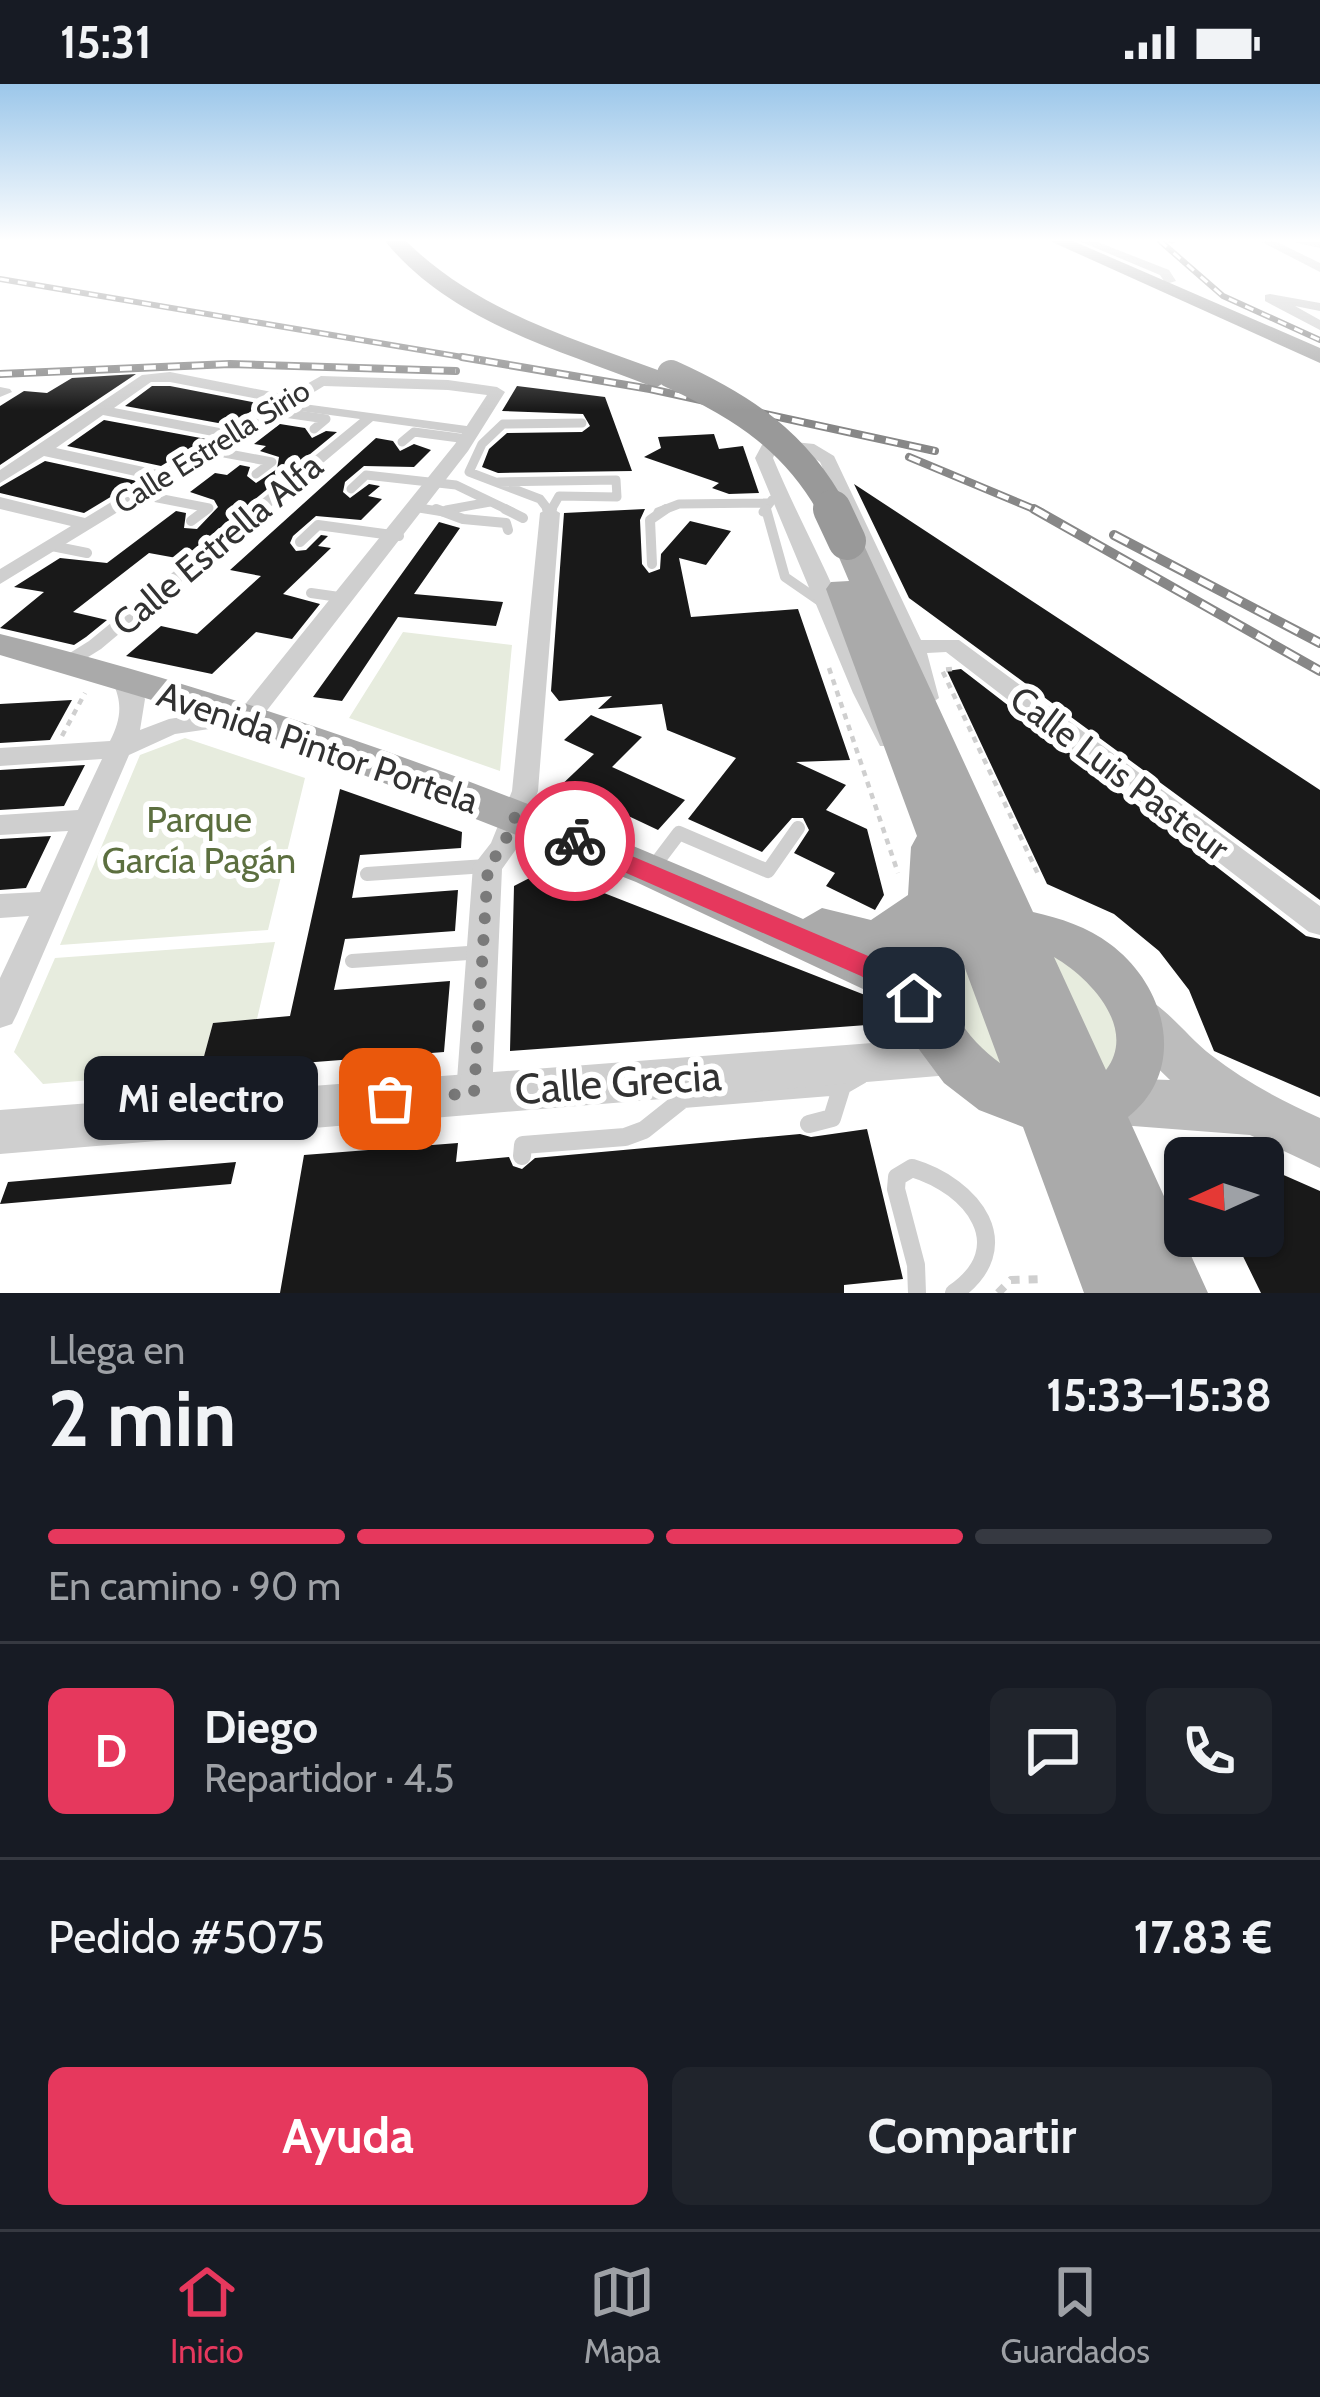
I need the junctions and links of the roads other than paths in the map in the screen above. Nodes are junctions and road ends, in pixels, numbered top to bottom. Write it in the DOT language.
graph roads {
  1 [pos="466,297"];
  2 [pos="487,297"];
  3 [pos="1199,297"];
  4 [pos="1203,297"];
  5 [pos="1220,306"];
  6 [pos="1320,307"];
  7 [pos="1320,339"];
  8 [pos="282,407"];
  9 [pos="102,410"];
  10 [pos="369,418"];
  11 [pos="582,423"];
  12 [pos="313,425"];
  13 [pos="232,435"];
  14 [pos="468,439"];
  15 [pos="405,443"];
  16 [pos="41,450"];
  17 [pos="212,451"];
  18 [pos="252,474"];
  19 [pos="165,477"];
  20 [pos="0,478"];
  21 [pos="436,482"];
  22 [pos="499,482"];
  23 [pos="355,489"];
  24 [pos="141,495"];
  25 [pos="774,501"];
  26 [pos="490,502"];
  27 [pos="0,503"];
  28 [pos="427,508"];
  29 [pos="550,513"];
  30 [pos="523,518"];
  31 [pos="187,520"];
  32 [pos="87,524"];
  33 [pos="508,530"];
  34 [pos="395,536"];
  35 [pos="835,541"];
  36 [pos="304,543"];
  37 [pos="57,547"];
  38 [pos="87,553"];
  39 [pos="652,564"];
  40 [pos="0,583"];
  41 [pos="311,593"];
  42 [pos="347,598"];
  43 [pos="0,644"];
  44 [pos="913,647"];
  45 [pos="0,654"];
  46 [pos="66,673"];
  47 [pos="124,681"];
  48 [pos="179,707"];
  49 [pos="250,717"];
  50 [pos="122,743"];
  51 [pos="0,757"];
  52 [pos="941,794"];
  53 [pos="515,817"];
  54 [pos="88,820"];
  55 [pos="0,825"];
  56 [pos="799,828"];
  57 [pos="488,866"];
  58 [pos="367,874"];
  59 [pos="672,879"];
  60 [pos="51,902"];
  61 [pos="0,906"];
  62 [pos="1320,923"];
  63 [pos="982,933"];
  64 [pos="871,940"];
  65 [pos="483,952"];
  66 [pos="352,961"];
  67 [pos="3,1001"];
  68 [pos="1138,1014"];
  69 [pos="940,1040"];
  70 [pos="882,1062"];
  71 [pos="842,1086"];
  72 [pos="474,1093"];
  73 [pos="0,1102"];
  74 [pos="1083,1106"];
  75 [pos="1264,1118"];
  76 [pos="808,1124"];
  77 [pos="0,1131"];
  78 [pos="1320,1143"];
  79 [pos="522,1156"];
  80 [pos="916,1293"];
  81 [pos="954,1293"];
  82 [pos="1114,1293"];
  83 [pos="1177,1293"];
  1 -- 35 [label="highway"];
  2 -- 35 [label="highway, bridge"];
  3 -- 5 [label="main road"];
  4 -- 5 [label="main road"];
  5 -- 7 [label="main road"];
  6 -- 7 [label="street"];
  8 -- 9 [label="street"];
  8 -- 10 [label="street"];
  8 -- 12 [label="lane"];
  8 -- 13 [label="street, Calle Estrella Sirio"];
  8 -- 14 [label="street, Calle Estrella Sirio"];
  8 -- 17 [label="street, Calle Estrella Sirio"];
  9 -- 13 [label="street"];
  9 -- 16 [label="street"];
  10 -- 14 [label="street"];
  10 -- 46 [label="street, Calle Estrella Alfa"];
  11 -- 22 [label="lane"];
  13 -- 17 [label="street, Calle Estrella Sirio"];
  14 -- 15 [label="lane"];
  14 -- 21 [label="street"];
  16 -- 19 [label="street"];
  16 -- 20 [label="street"];
  17 -- 18 [label="lane"];
  17 -- 19 [label="street, Calle Estrella Sirio"];
  17 -- 24 [label="street, Calle Estrella Sirio"];
  19 -- 24 [label="street, Calle Estrella Sirio"];
  21 -- 23 [label="lane"];
  21 -- 26 [label="lane"];
  21 -- 28 [label="street"];
  22 -- 29 [label="lane"];
  22 -- 29 [label="lane"];
  24 -- 31 [label="lane"];
  24 -- 32 [label="street, Calle Estrella Sirio"];
  24 -- 37 [label="street, Calle Estrella Sirio"];
  25 -- 39 [label="lane"];
  25 -- 44 [label="street"];
  25 -- 52 [label="street"];
  26 -- 28 [label="lane"];
  26 -- 30 [label="lane"];
  27 -- 32 [label="street"];
  28 -- 33 [label="lane"];
  28 -- 34 [label="street"];
  29 -- 53 [label="street"];
  32 -- 37 [label="street, Calle Estrella Sirio"];
  34 -- 36 [label="lane"];
  34 -- 42 [label="street"];
  35 -- 52 [label="main road"];
  37 -- 38 [label="lane"];
  37 -- 40 [label="street, Calle Estrella Sirio"];
  41 -- 42 [label="lane"];
  42 -- 49 [label="street"];
  43 -- 46 [label="main road, Avenida Pintor Portela"];
  44 -- 52 [label="street"];
  44 -- 62 [label="street, Calle Luis Pasteur"];
  45 -- 46 [label="main road, Avenida Pintor Portela"];
  46 -- 47 [label="main road, Avenida Pintor Portela"];
  47 -- 48 [label="main road, Avenida Pintor Portela"];
  47 -- 50 [label="street"];
  48 -- 49 [label="main road, Avenida Pintor Portela"];
  48 -- 50 [label="street"];
  49 -- 53 [label="main road, Avenida Pintor Portela"];
  50 -- 51 [label="street"];
  50 -- 54 [label="street"];
  52 -- 63 [label="main road"];
  52 -- 64 [label="main road"];
  53 -- 57 [label="street"];
  53 -- 59 [label="main road, Avenida Pintor Portela"];
  54 -- 55 [label="street"];
  54 -- 60 [label="street"];
  56 -- 59 [label="lane"];
  57 -- 58 [label="lane"];
  57 -- 65 [label="street"];
  59 -- 64 [label="main road, Avenida Pintor Portela"];
  59 -- 69 [label="main road, Avenida Pintor Portela"];
  60 -- 61 [label="street"];
  60 -- 67 [label="street"];
  63 -- 64 [label="main road, Avenida Pintor Portela"];
  63 -- 68 [label="main road, Avenida Pintor Portela"];
  63 -- 69 [label="main road"];
  63 -- 74 [label="main road"];
  65 -- 66 [label="lane"];
  65 -- 72 [label="street"];
  68 -- 74 [label="main road"];
  68 -- 75 [label="main road"];
  69 -- 70 [label="street, Calle Grecia"];
  69 -- 74 [label="main road, Avenida Pintor Portela"];
  70 -- 71 [label="lane"];
  70 -- 72 [label="street, Calle Grecia"];
  71 -- 76 [label="lane"];
  71 -- 79 [label="lane"];
  72 -- 77 [label="street, Calle Grecia"];
  73 -- 77 [label="street"];
  74 -- 75 [label="main road"];
  74 -- 82 [label="main road"];
  74 -- 83 [label="main road"];
  75 -- 78 [label="main road"];
  80 -- 81 [label="lane"];
}
